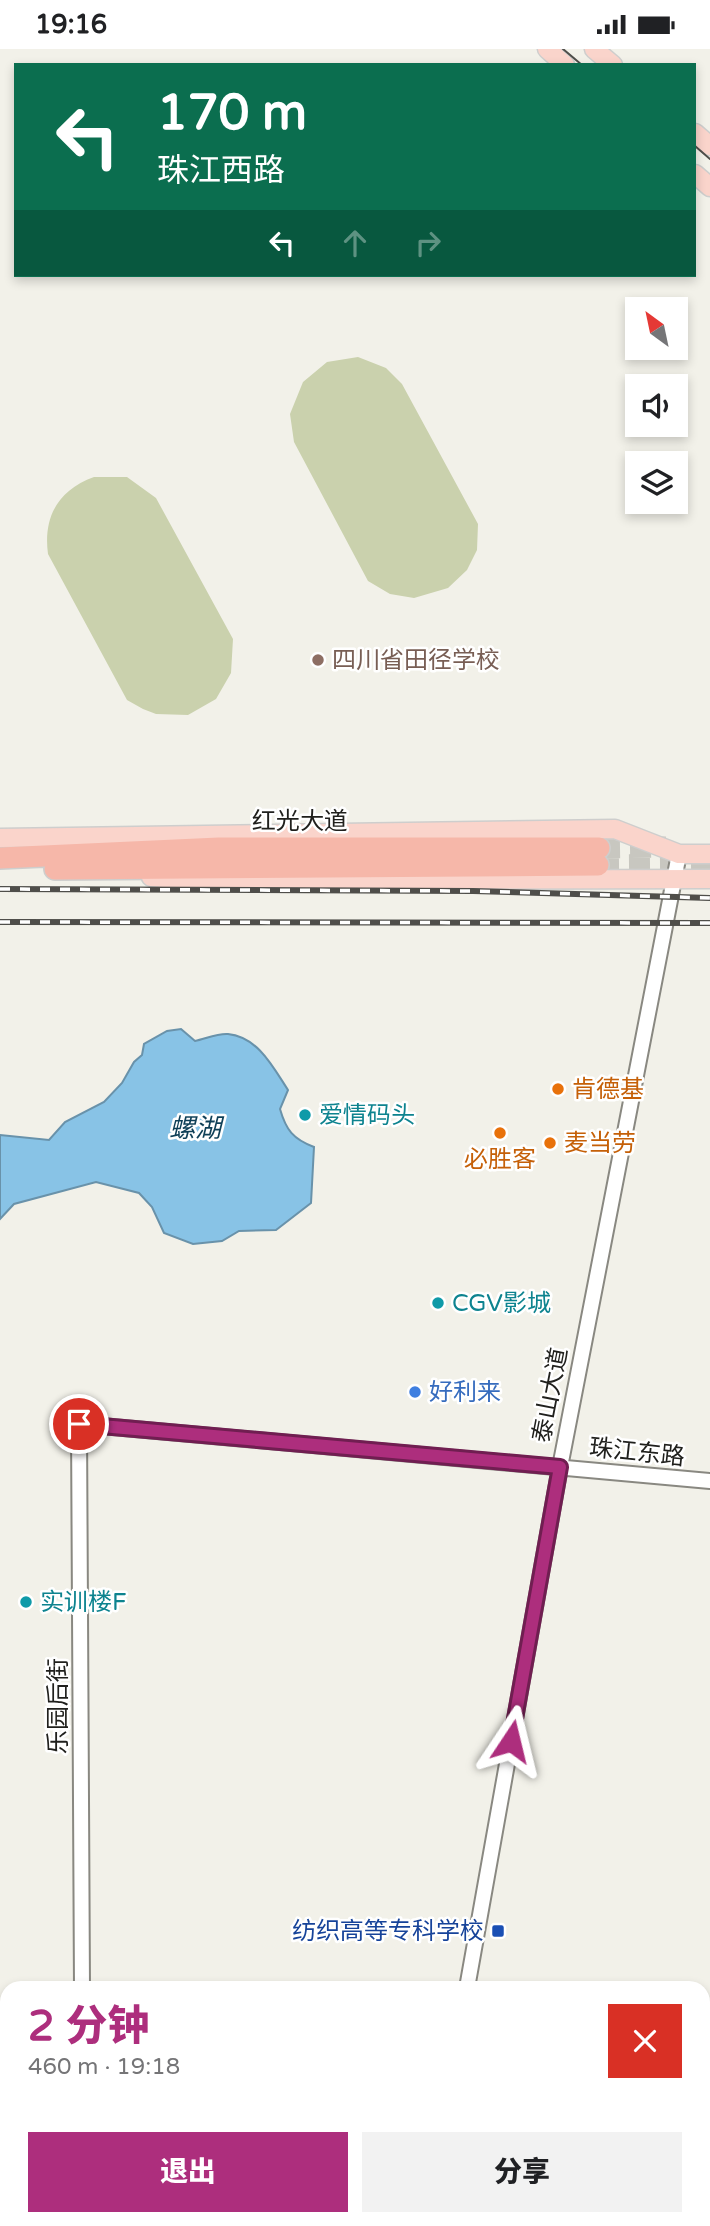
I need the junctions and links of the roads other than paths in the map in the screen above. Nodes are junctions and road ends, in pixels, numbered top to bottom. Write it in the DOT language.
graph roads {
  1 [pos="547,49"];
  2 [pos="594,49"];
  3 [pos="563,63"];
  4 [pos="611,63"];
  5 [pos="696,134"];
  6 [pos="710,146"];
  7 [pos="696,175"];
  8 [pos="710,187"];
  9 [pos="175,836"];
  10 [pos="0,838"];
  11 [pos="680,854"];
  12 [pos="710,854"];
  13 [pos="40,855"];
  14 [pos="0,857"];
  15 [pos="68,869"];
  16 [pos="0,870"];
  17 [pos="674,879"];
  18 [pos="710,879"];
  19 [pos="79,1424"];
  20 [pos="560,1467"];
  21 [pos="710,1482"];
  22 [pos="82,1981"];
  23 [pos="468,1981"];
  1 -- 3 [label="main road"];
  2 -- 4 [label="main road"];
  5 -- 6 [label="main road"];
  7 -- 8 [label="main road"];
  9 -- 10 [label="main road"];
  9 -- 11 [label="main road"];
  9 -- 13 [label="highway"];
  11 -- 12 [label="main road"];
  11 -- 17 [label="street, 泰山大道"];
  13 -- 14 [label="highway, 红光大道"];
  13 -- 15 [label="highway, 红光大道"];
  15 -- 16 [label="highway, 红光大道"];
  15 -- 17 [label="main road"];
  17 -- 18 [label="main road"];
  17 -- 20 [label="street, 泰山大道"];
  19 -- 20 [label="street, 珠江东路"];
  19 -- 22 [label="street, 乐园后街"];
  20 -- 21 [label="street, 珠江东路"];
  20 -- 23 [label="street, 泰山大道"];
}
